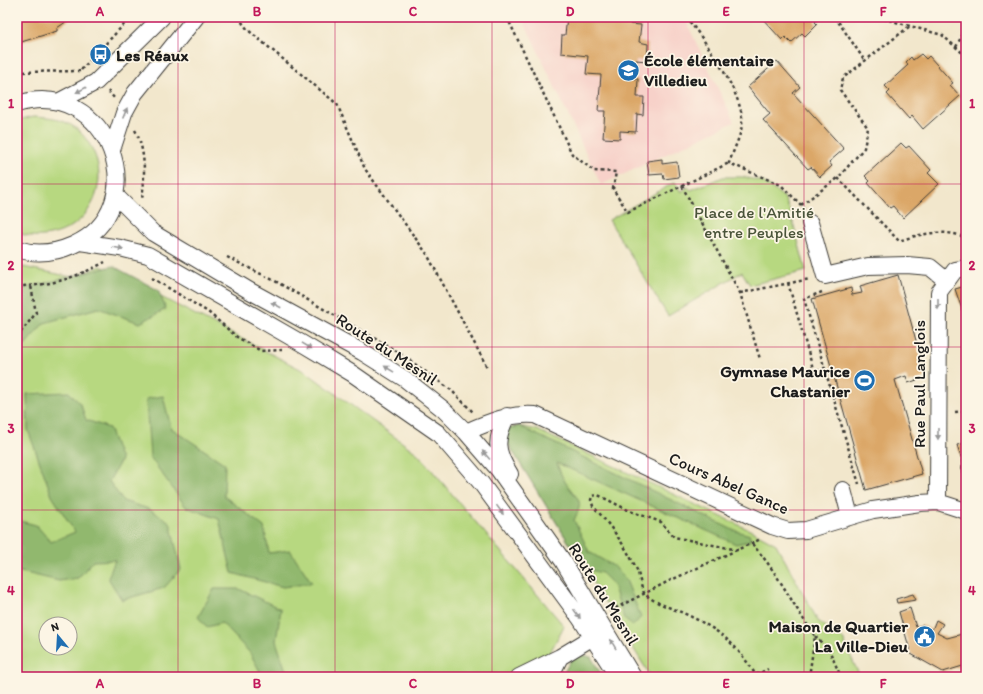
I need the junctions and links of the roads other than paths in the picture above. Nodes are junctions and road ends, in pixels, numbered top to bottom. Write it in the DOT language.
graph roads {
  1 [pos="162,17"];
  2 [pos="196,17"];
  3 [pos="58,102"];
  4 [pos="17,104"];
  5 [pos="112,150"];
  6 [pos="115,195"];
  7 [pos="810,223"];
  8 [pos="80,242"];
  9 [pos="20,253"];
  10 [pos="956,273"];
  11 [pos="353,374"];
  12 [pos="507,416"];
  13 [pos="466,432"];
  14 [pos="462,460"];
  15 [pos="843,490"];
  16 [pos="938,502"];
  17 [pos="966,511"];
  18 [pos="850,516"];
  19 [pos="563,561"];
  20 [pos="593,637"];
  21 [pos="560,657"];
  22 [pos="519,677"];
  23 [pos="550,677"];
  24 [pos="618,677"];
  25 [pos="633,677"];
  1 -- 3 [label="street, one-way"];
  5 -- 2 [label="street, one-way"];
  3 -- 4 [label="street"];
  3 -- 5 [label="street"];
  5 -- 6 [label="street"];
  6 -- 8 [label="street"];
  13 -- 6 [label="street, Route du Mesnil, one-way"];
  7 -- 10 [label="street"];
  8 -- 9 [label="street"];
  8 -- 11 [label="street, Route du Mesnil, one-way"];
  10 -- 16 [label="street, Rue Paul Langlois, one-way"];
  11 -- 13 [label="street"];
  11 -- 14 [label="street, Route du Mesnil"];
  12 -- 13 [label="street, Cours Abel Gance"];
  12 -- 18 [label="street, Cours Abel Gance"];
  12 -- 19 [label="street"];
  13 -- 14 [label="street"];
  19 -- 13 [label="street, Route du Mesnil, one-way"];
  14 -- 20 [label="street, Route du Mesnil, one-way"];
  15 -- 18 [label="street"];
  16 -- 17 [label="street, Cours Abel Gance"];
  16 -- 18 [label="street, Cours Abel Gance"];
  25 -- 19 [label="street, Route du Mesnil, one-way"];
  20 -- 21 [label="street, Route du Mesnil"];
  20 -- 24 [label="street, Route du Mesnil"];
  21 -- 22 [label="street, Route du Mesnil"];
  21 -- 23 [label="street"];
}
